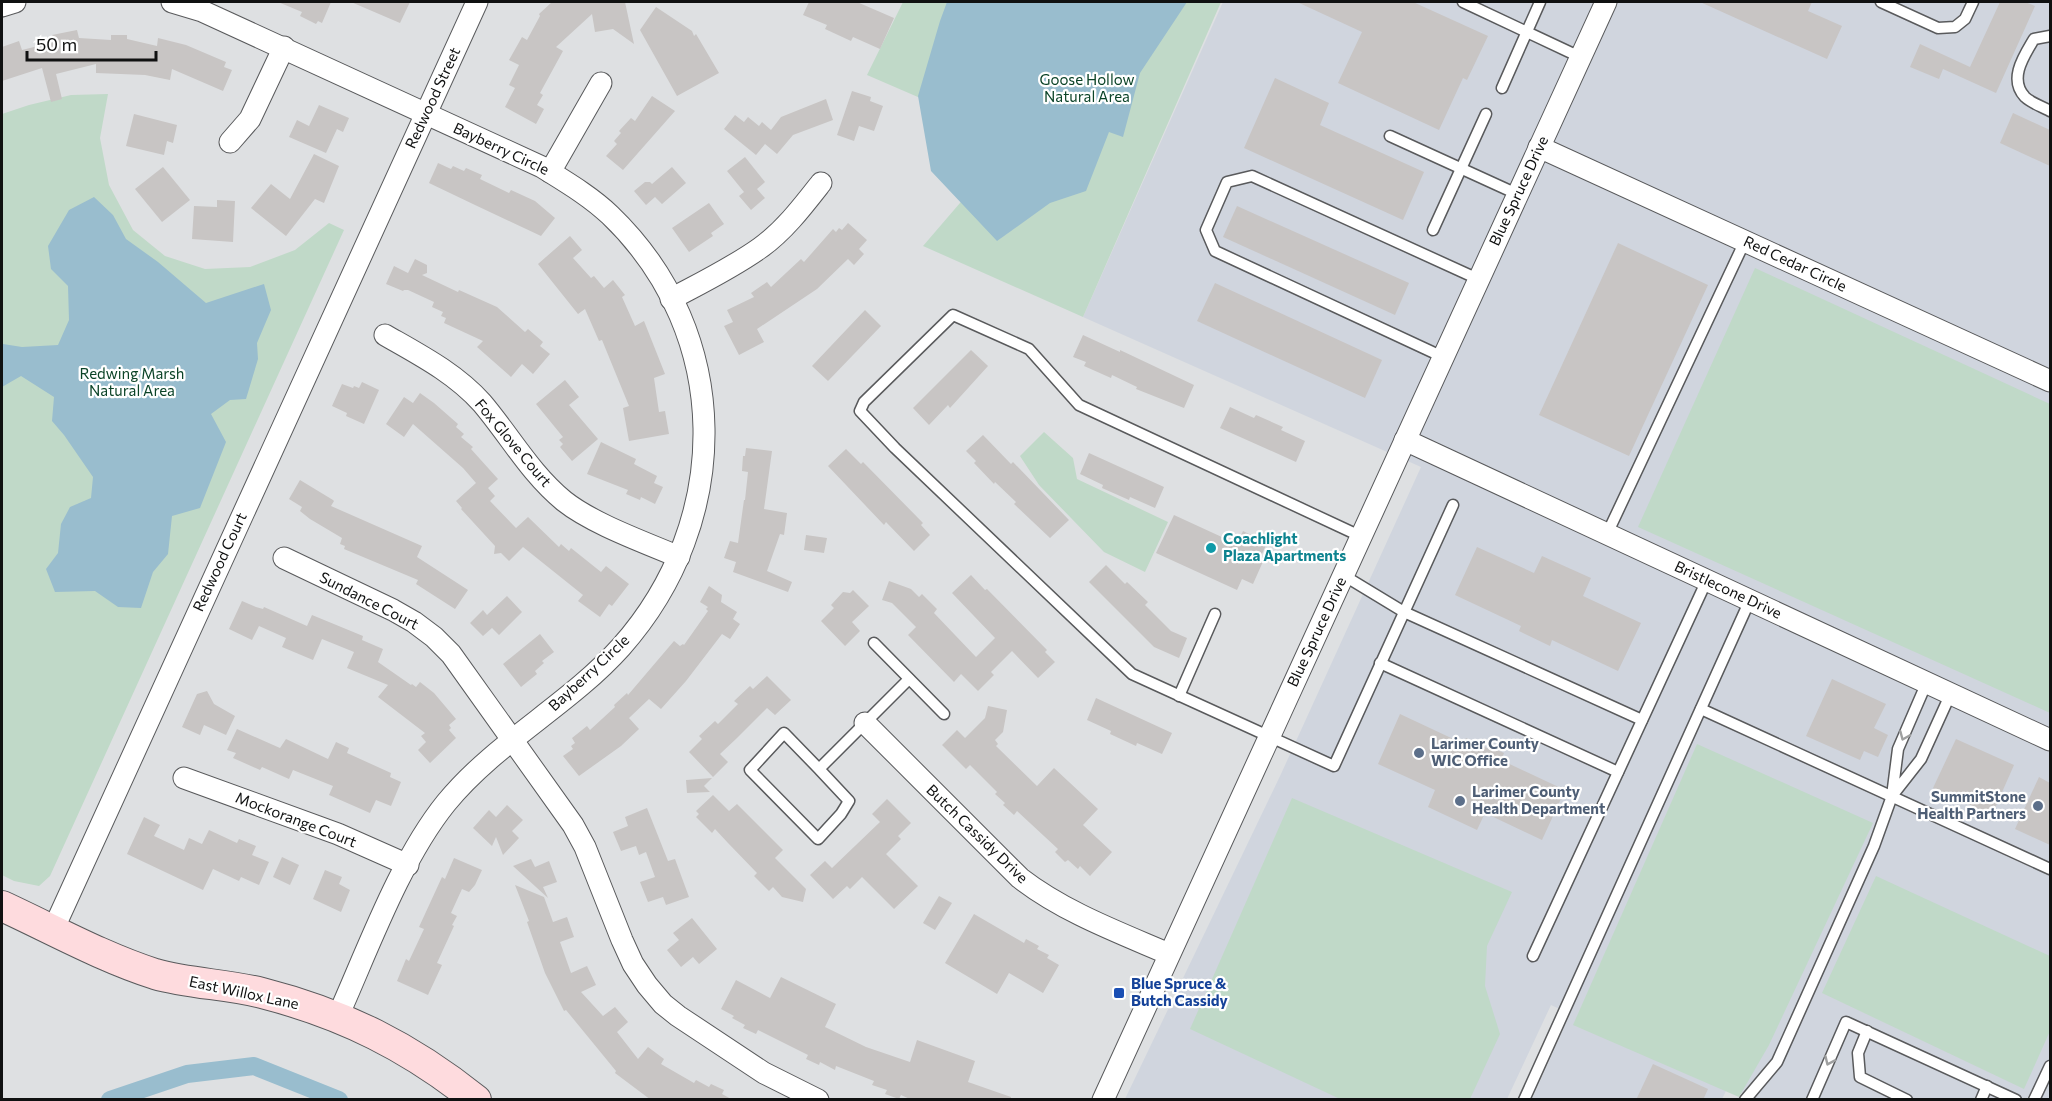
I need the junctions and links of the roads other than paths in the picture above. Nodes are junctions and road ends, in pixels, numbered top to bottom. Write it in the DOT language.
graph roads {
  1 [pos="172,2"];
  2 [pos="477,2"];
  3 [pos="1463,2"];
  4 [pos="1540,2"];
  5 [pos="1606,2"];
  6 [pos="1881,2"];
  7 [pos="1973,2"];
  8 [pos="1527,32"];
  9 [pos="2050,36"];
  10 [pos="284,47"];
  11 [pos="1580,57"];
  12 [pos="601,83"];
  13 [pos="1502,88"];
  14 [pos="2050,111"];
  15 [pos="425,114"];
  16 [pos="1486,114"];
  17 [pos="1390,136"];
  18 [pos="230,142"];
  19 [pos="1539,147"];
  20 [pos="1461,168"];
  21 [pos="550,172"];
  22 [pos="821,183"];
  23 [pos="388,194"];
  24 [pos="1517,194"];
  25 [pos="1433,230"];
  26 [pos="1745,241"];
  27 [pos="1478,279"];
  28 [pos="671,299"];
  29 [pos="385,335"];
  30 [pos="1443,357"];
  31 [pos="2050,381"];
  32 [pos="1405,440"];
  33 [pos="1453,505"];
  34 [pos="1607,534"];
  35 [pos="1360,537"];
  36 [pos="679,557"];
  37 [pos="285,558"];
  38 [pos="1343,575"];
  39 [pos="1707,580"];
  40 [pos="1750,600"];
  41 [pos="1404,612"];
  42 [pos="1215,614"];
  43 [pos="874,643"];
  44 [pos="1380,663"];
  45 [pos="909,679"];
  46 [pos="1927,682"];
  47 [pos="1950,693"];
  48 [pos="1179,696"];
  49 [pos="1701,709"];
  50 [pos="944,714"];
  51 [pos="1642,720"];
  52 [pos="865,723"];
  53 [pos="1269,737"];
  54 [pos="512,739"];
  55 [pos="2050,740"];
  56 [pos="819,769"];
  57 [pos="1618,772"];
  58 [pos="184,778"];
  59 [pos="1892,796"];
  60 [pos="408,865"];
  61 [pos="2050,869"];
  62 [pos="2,906"];
  63 [pos="53,930"];
  64 [pos="1169,954"];
  65 [pos="1533,956"];
  66 [pos="338,1016"];
  67 [pos="1867,1032"];
  68 [pos="2050,1066"];
  69 [pos="2047,1082"];
  70 [pos="1987,1086"];
  71 [pos="476,1100"];
  72 [pos="818,1100"];
  73 [pos="1102,1100"];
  74 [pos="1524,1100"];
  75 [pos="1745,1100"];
  76 [pos="1812,1100"];
  77 [pos="1907,1100"];
  78 [pos="1981,1100"];
  79 [pos="2016,1100"];
  80 [pos="2034,1100"];
  1 -- 10 [label="street, Bayberry Circle"];
  2 -- 15 [label="street, Redwood Street"];
  3 -- 8 [label="lane"];
  4 -- 8 [label="lane"];
  5 -- 11 [label="street, Blue Spruce Drive"];
  6 -- 7 [label="lane"];
  8 -- 11 [label="lane"];
  8 -- 13 [label="lane"];
  9 -- 14 [label="lane"];
  10 -- 15 [label="street, Bayberry Circle"];
  10 -- 18 [label="street"];
  11 -- 19 [label="street, Blue Spruce Drive"];
  12 -- 21 [label="street"];
  15 -- 21 [label="street, Bayberry Circle"];
  15 -- 23 [label="street, Redwood Street"];
  16 -- 20 [label="lane"];
  17 -- 20 [label="lane"];
  19 -- 24 [label="street, Blue Spruce Drive"];
  19 -- 26 [label="street, Red Cedar Circle"];
  20 -- 24 [label="lane"];
  20 -- 25 [label="lane"];
  21 -- 28 [label="street, Bayberry Circle"];
  22 -- 28 [label="street"];
  23 -- 63 [label="street, Redwood Court"];
  24 -- 27 [label="street, Blue Spruce Drive"];
  26 -- 31 [label="street, Red Cedar Circle"];
  26 -- 34 [label="lane"];
  27 -- 30 [label="street, Blue Spruce Drive"];
  27 -- 30 [label="lane"];
  28 -- 36 [label="street, Bayberry Circle"];
  29 -- 36 [label="street, Fox Glove Court"];
  30 -- 32 [label="street, Blue Spruce Drive"];
  32 -- 34 [label="street, Bristlecone Drive"];
  32 -- 35 [label="street, Blue Spruce Drive"];
  33 -- 41 [label="lane"];
  34 -- 39 [label="street, Bristlecone Drive"];
  35 -- 38 [label="street, Blue Spruce Drive"];
  35 -- 48 [label="lane"];
  36 -- 54 [label="street, Bayberry Circle"];
  37 -- 54 [label="street, Sundance Court"];
  38 -- 41 [label="lane"];
  38 -- 53 [label="street, Blue Spruce Drive"];
  39 -- 40 [label="street, Bristlecone Drive"];
  39 -- 51 [label="lane"];
  40 -- 46 [label="street, Bristlecone Drive"];
  40 -- 49 [label="lane"];
  41 -- 44 [label="lane"];
  41 -- 51 [label="lane"];
  42 -- 48 [label="lane"];
  43 -- 45 [label="lane"];
  44 -- 53 [label="lane"];
  44 -- 57 [label="lane"];
  45 -- 50 [label="lane"];
  45 -- 52 [label="lane"];
  46 -- 47 [label="street, Bristlecone Drive"];
  46 -- 59 [label="lane, one-way"];
  47 -- 55 [label="street, Bristlecone Drive"];
  47 -- 59 [label="lane"];
  48 -- 53 [label="lane"];
  49 -- 59 [label="lane"];
  49 -- 74 [label="lane"];
  51 -- 57 [label="lane"];
  52 -- 56 [label="lane"];
  52 -- 64 [label="street, Butch Cassidy Drive"];
  53 -- 64 [label="street, Blue Spruce Drive"];
  54 -- 60 [label="street, Bayberry Circle"];
  54 -- 72 [label="street, Sundance Court"];
  56 -- 56 [label="lane"];
  57 -- 65 [label="lane"];
  58 -- 60 [label="street, Mockorange Court"];
  59 -- 61 [label="lane"];
  59 -- 75 [label="lane"];
  60 -- 66 [label="street, Bayberry Circle"];
  62 -- 63 [label="main road, East Willox Lane"];
  63 -- 66 [label="main road, East Willox Lane"];
  64 -- 73 [label="street, Blue Spruce Drive"];
  66 -- 71 [label="main road, East Willox Lane"];
  67 -- 70 [label="lane"];
  67 -- 76 [label="lane, one-way"];
  67 -- 77 [label="lane"];
  68 -- 69 [label="lane"];
  69 -- 80 [label="lane"];
  70 -- 78 [label="lane"];
  70 -- 79 [label="lane"];
}
